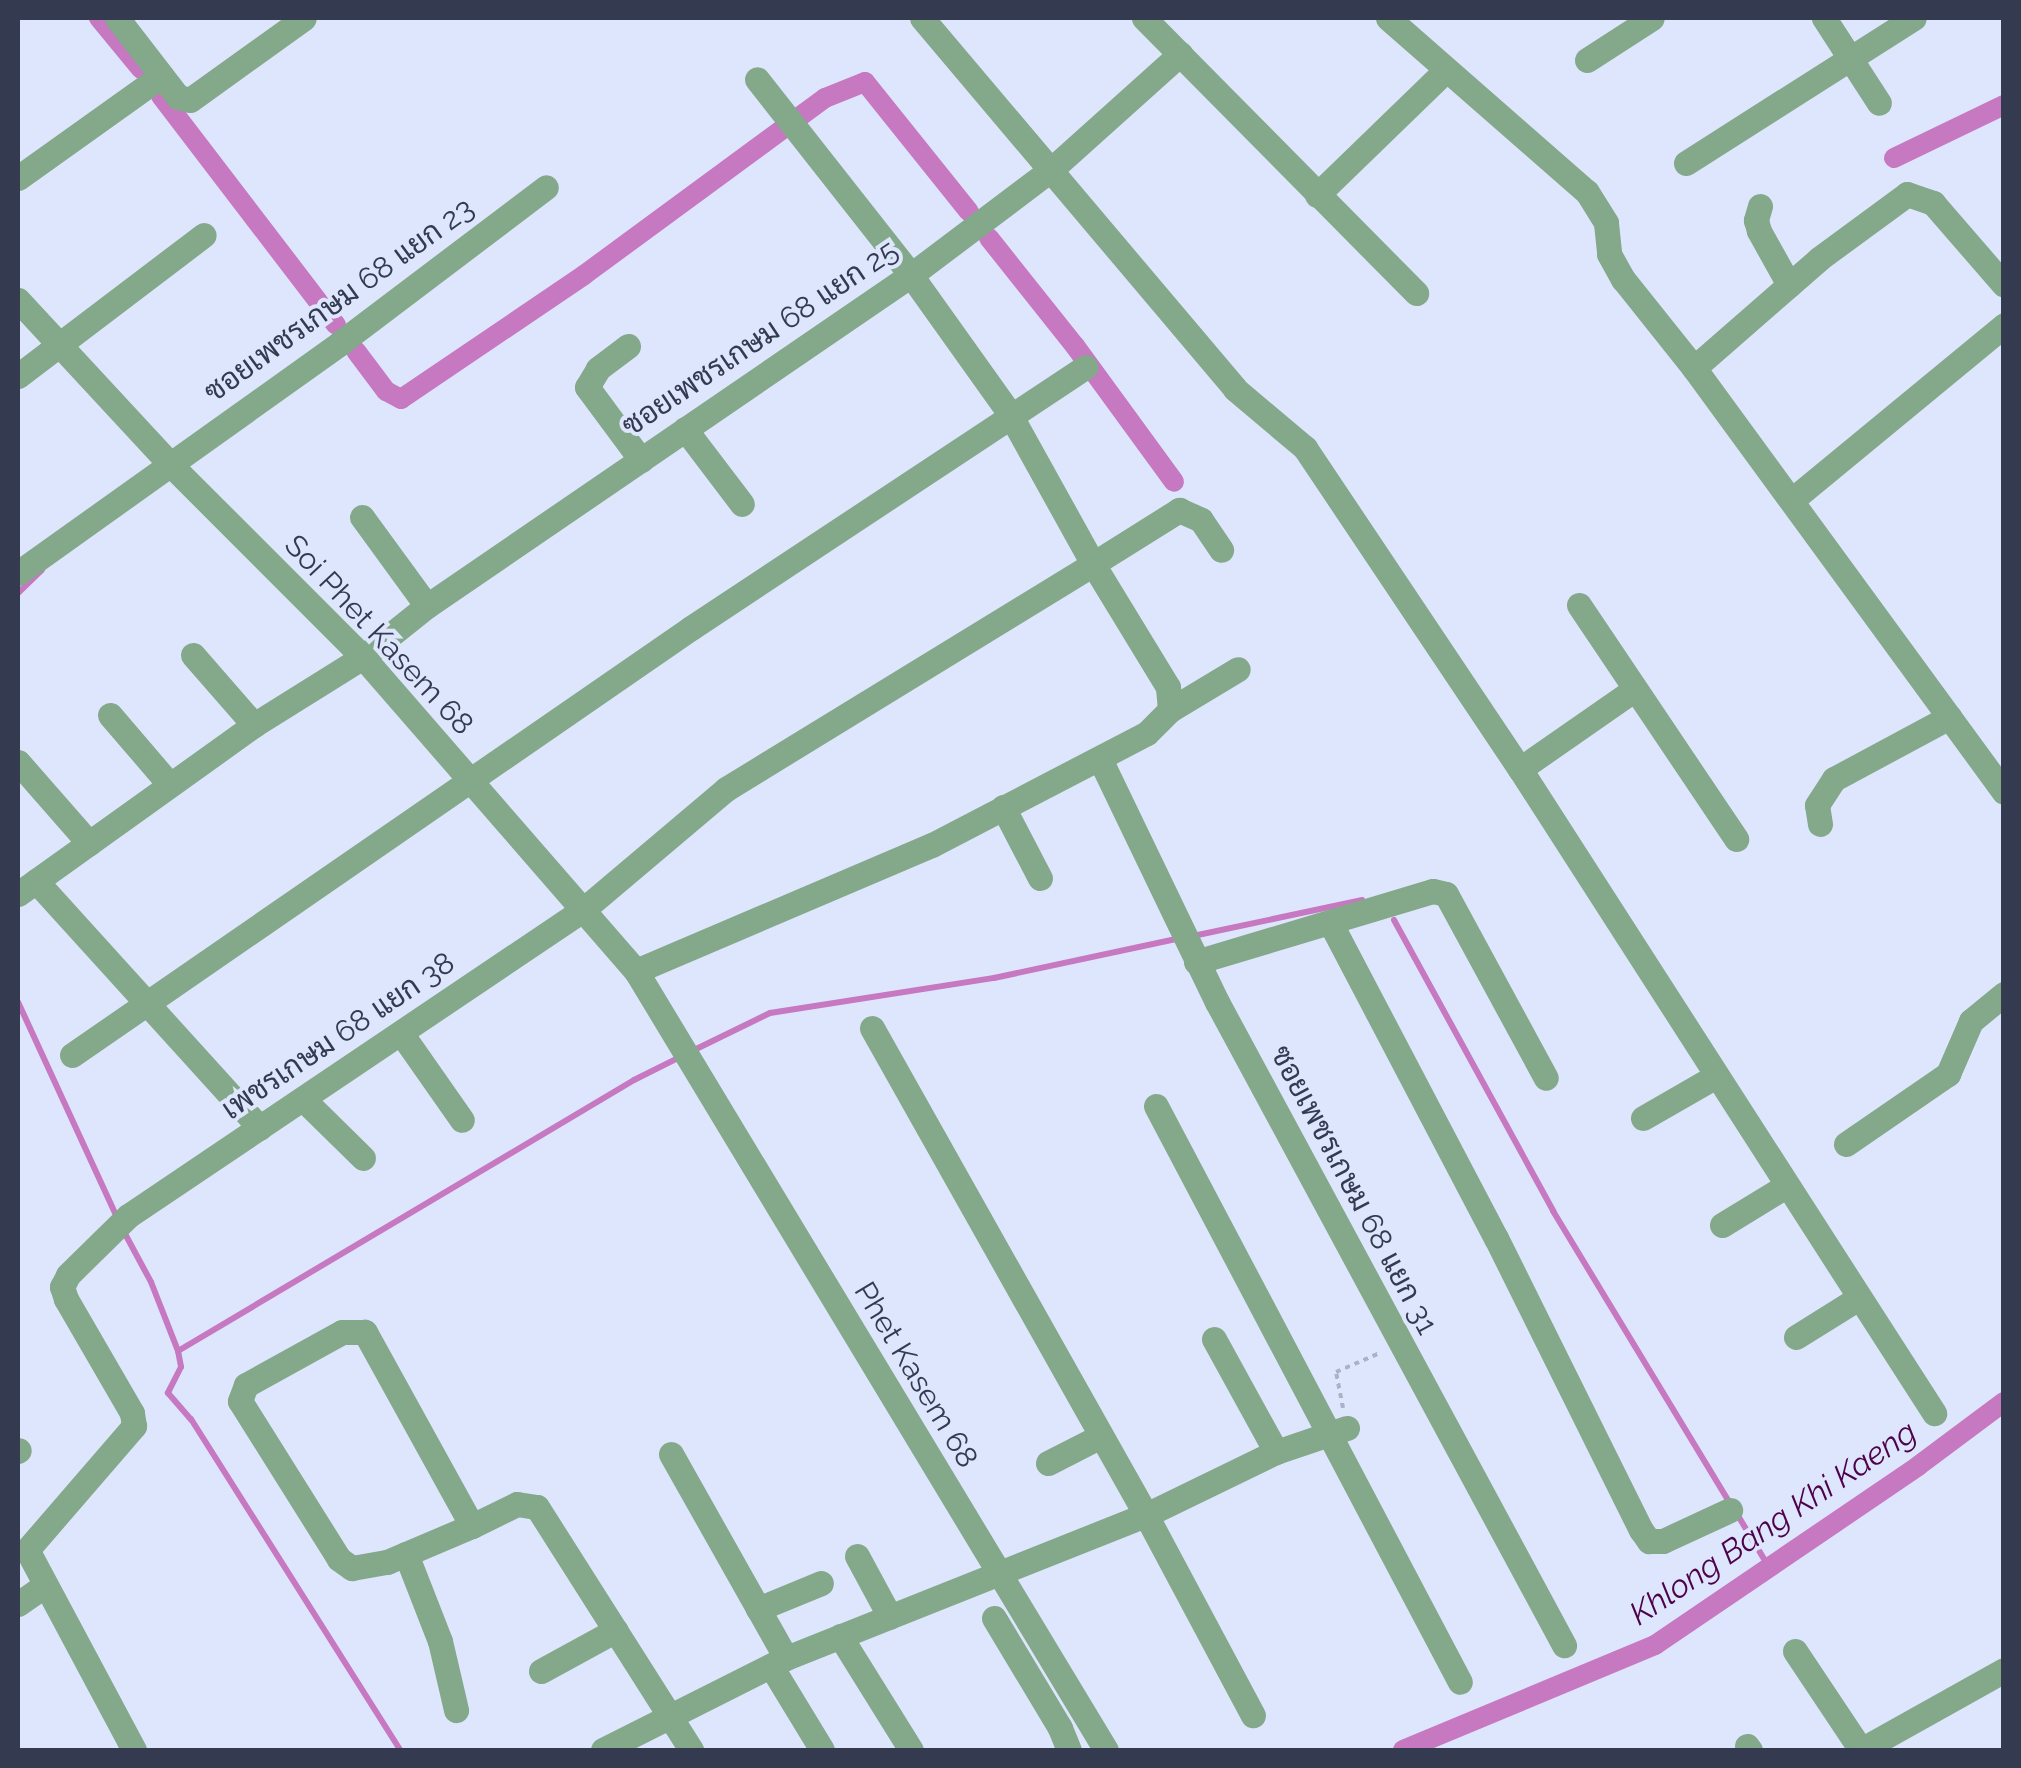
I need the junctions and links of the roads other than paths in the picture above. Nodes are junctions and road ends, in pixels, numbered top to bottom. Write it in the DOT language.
graph roads {
  1 [pos="117,18"];
  2 [pos="304,18"];
  3 [pos="922,18"];
  4 [pos="1144,18"];
  5 [pos="1388,18"];
  6 [pos="1652,18"];
  7 [pos="1824,18"];
  8 [pos="1914,18"];
  9 [pos="1180,54"];
  10 [pos="1850,59"];
  11 [pos="1587,60"];
  12 [pos="1446,70"];
  13 [pos="161,76"];
  14 [pos="757,79"];
  15 [pos="1879,103"];
  16 [pos="1686,163"];
  17 [pos="1052,168"];
  18 [pos="18,178"];
  19 [pos="546,188"];
  20 [pos="1317,195"];
  21 [pos="1760,206"];
  22 [pos="204,235"];
  23 [pos="911,275"];
  24 [pos="1789,285"];
  25 [pos="2004,285"];
  26 [pos="1416,292"];
  27 [pos="18,300"];
  28 [pos="2004,325"];
  29 [pos="58,345"];
  30 [pos="628,346"];
  31 [pos="1085,367"];
  32 [pos="1694,368"];
  33 [pos="18,376"];
  34 [pos="1010,414"];
  35 [pos="685,429"];
  36 [pos="640,460"];
  37 [pos="170,464"];
  38 [pos="1792,500"];
  39 [pos="742,504"];
  40 [pos="362,517"];
  41 [pos="1221,550"];
  42 [pos="1092,564"];
  43 [pos="18,573"];
  44 [pos="1579,605"];
  45 [pos="427,606"];
  46 [pos="193,655"];
  47 [pos="363,656"];
  48 [pos="1238,669"];
  49 [pos="1636,689"];
  50 [pos="1170,710"];
  51 [pos="110,715"];
  52 [pos="1949,717"];
  53 [pos="254,725"];
  54 [pos="1100,759"];
  55 [pos="18,762"];
  56 [pos="1520,769"];
  57 [pos="471,783"];
  58 [pos="170,785"];
  59 [pos="2004,792"];
  60 [pos="1003,807"];
  61 [pos="1820,824"];
  62 [pos="1736,839"];
  63 [pos="89,843"];
  64 [pos="1040,878"];
  65 [pos="27,887"];
  66 [pos="584,909"];
  67 [pos="1331,924"];
  68 [pos="1196,962"];
  69 [pos="636,970"];
  70 [pos="2004,994"];
  71 [pos="145,1004"];
  72 [pos="872,1028"];
  73 [pos="671,1032"];
  74 [pos="401,1033"];
  75 [pos="72,1055"];
  76 [pos="1716,1076"];
  77 [pos="1546,1078"];
  78 [pos="303,1099"];
  79 [pos="1156,1106"];
  80 [pos="1643,1118"];
  81 [pos="462,1120"];
  82 [pos="260,1128"];
  83 [pos="1846,1144"];
  84 [pos="362,1158"];
  85 [pos="1786,1186"];
  86 [pos="1722,1225"];
  87 [pos="1858,1299"];
  88 [pos="1796,1337"];
  89 [pos="1214,1339"];
  90 [pos="1934,1413"];
  91 [pos="1338,1432"];
  92 [pos="1101,1436"];
  93 [pos="1276,1452"];
  94 [pos="672,1454"];
  95 [pos="1048,1464"];
  96 [pos="1730,1510"];
  97 [pos="1146,1515"];
  98 [pos="472,1526"];
  99 [pos="406,1554"];
  100 [pos="857,1556"];
  101 [pos="998,1576"];
  102 [pos="821,1583"];
  103 [pos="44,1586"];
  104 [pos="18,1604"];
  105 [pos="758,1610"];
  106 [pos="890,1617"];
  107 [pos="994,1618"];
  108 [pos="616,1630"];
  109 [pos="840,1636"];
  110 [pos="1564,1645"];
  111 [pos="1795,1651"];
  112 [pos="779,1662"];
  113 [pos="2004,1670"];
  114 [pos="541,1671"];
  115 [pos="1460,1682"];
  116 [pos="456,1710"];
  117 [pos="1253,1715"];
  118 [pos="1086,1717"];
  119 [pos="670,1720"];
  120 [pos="1065,1739"];
  121 [pos="134,1750"];
  122 [pos="602,1750"];
  123 [pos="691,1750"];
  124 [pos="822,1750"];
  125 [pos="911,1750"];
  126 [pos="1106,1750"];
  127 [pos="1861,1750"];
  1 -- 13 [label="street"];
  2 -- 13 [label="street"];
  3 -- 17 [label="street"];
  4 -- 9 [label="street"];
  5 -- 12 [label="street"];
  6 -- 11 [label="street"];
  7 -- 10 [label="street"];
  8 -- 10 [label="street"];
  9 -- 17 [label="street, ซอยเพชรเกษม 68 แยก 25"];
  9 -- 20 [label="street"];
  10 -- 15 [label="street"];
  10 -- 16 [label="street"];
  12 -- 20 [label="street"];
  12 -- 32 [label="street"];
  13 -- 18 [label="street"];
  14 -- 23 [label="street"];
  17 -- 23 [label="street, ซอยเพชรเกษม 68 แยก 25"];
  17 -- 56 [label="street"];
  19 -- 37 [label="street, ซอยเพชรเกษม 68 แยก 23"];
  20 -- 26 [label="street"];
  21 -- 24 [label="street"];
  22 -- 29 [label="street"];
  23 -- 34 [label="street"];
  23 -- 35 [label="street, ซอยเพชรเกษม 68 แยก 25"];
  24 -- 25 [label="street"];
  24 -- 32 [label="street"];
  27 -- 29 [label="street, Soi Phet Kasem 68"];
  28 -- 38 [label="street"];
  29 -- 33 [label="street"];
  29 -- 37 [label="street, Soi Phet Kasem 68"];
  30 -- 36 [label="street"];
  31 -- 34 [label="street"];
  32 -- 38 [label="street"];
  34 -- 42 [label="street"];
  34 -- 57 [label="street"];
  35 -- 36 [label="street, ซอยเพชรเกษม 68 แยก 25"];
  35 -- 39 [label="street"];
  36 -- 45 [label="street, ซอยเพชรเกษม 68 แยก 25"];
  37 -- 43 [label="street, ซอยเพชรเกษม 68 แยก 23"];
  37 -- 47 [label="street, Soi Phet Kasem 68"];
  38 -- 52 [label="street"];
  40 -- 45 [label="street"];
  41 -- 42 [label="street, เพชรเกษม 68 แยก 38"];
  42 -- 50 [label="street"];
  42 -- 66 [label="street, เพชรเกษม 68 แยก 38"];
  44 -- 49 [label="street"];
  45 -- 47 [label="street, ซอยเพชรเกษม 68 แยก 25"];
  46 -- 53 [label="street"];
  47 -- 53 [label="street, ซอยเพชรเกษม 68 แยก 25"];
  47 -- 57 [label="street, Soi Phet Kasem 68"];
  48 -- 50 [label="street"];
  49 -- 56 [label="street"];
  49 -- 62 [label="street"];
  50 -- 54 [label="street"];
  51 -- 58 [label="street"];
  52 -- 59 [label="street"];
  52 -- 61 [label="street"];
  53 -- 58 [label="street, ซอยเพชรเกษม 68 แยก 25"];
  54 -- 60 [label="street"];
  54 -- 68 [label="street, ซอยเพชรเกษม 68 แยก 31"];
  55 -- 63 [label="street"];
  56 -- 76 [label="street"];
  57 -- 66 [label="street, Soi Phet Kasem 68"];
  57 -- 71 [label="street"];
  58 -- 63 [label="street, ซอยเพชรเกษม 68 แยก 25"];
  60 -- 64 [label="street"];
  60 -- 69 [label="street"];
  63 -- 65 [label="street, ซอยเพชรเกษม 68 แยก 25"];
  65 -- 71 [label="street"];
  66 -- 69 [label="street, Soi Phet Kasem 68"];
  66 -- 74 [label="street, เพชรเกษม 68 แยก 38"];
  67 -- 68 [label="street"];
  67 -- 77 [label="street"];
  67 -- 96 [label="street"];
  68 -- 110 [label="street, ซอยเพชรเกษม 68 แยก 31"];
  69 -- 73 [label="street, Soi Phet Kasem 68"];
  70 -- 83 [label="street"];
  71 -- 75 [label="street"];
  71 -- 82 [label="street"];
  72 -- 92 [label="street"];
  73 -- 101 [label="street, Phet Kasem 68"];
  74 -- 78 [label="street, เพชรเกษม 68 แยก 38"];
  74 -- 81 [label="street"];
  76 -- 80 [label="street"];
  76 -- 85 [label="street"];
  78 -- 82 [label="street, เพชรเกษม 68 แยก 38"];
  78 -- 84 [label="street"];
  79 -- 91 [label="street"];
  82 -- 103 [label="street, เพชรเกษม 68 แยก 38"];
  85 -- 86 [label="street"];
  85 -- 87 [label="street"];
  87 -- 88 [label="street"];
  87 -- 90 [label="street"];
  89 -- 93 [label="street"];
  91 -- 93 [label="street"];
  91 -- 115 [label="street"];
  92 -- 95 [label="street"];
  92 -- 97 [label="street"];
  93 -- 97 [label="street"];
  94 -- 105 [label="street"];
  97 -- 101 [label="street"];
  97 -- 117 [label="street"];
  98 -- 99 [label="street"];
  98 -- 99 [label="street"];
  98 -- 108 [label="street"];
  99 -- 116 [label="street"];
  100 -- 106 [label="street"];
  101 -- 106 [label="street"];
  101 -- 118 [label="street, Phet Kasem 68"];
  102 -- 105 [label="street"];
  103 -- 104 [label="street"];
  103 -- 121 [label="street"];
  105 -- 112 [label="street"];
  106 -- 109 [label="street"];
  107 -- 120 [label="street"];
  108 -- 114 [label="street"];
  108 -- 119 [label="street"];
  109 -- 112 [label="street"];
  109 -- 125 [label="street"];
  111 -- 127 [label="street"];
  112 -- 119 [label="street"];
  112 -- 124 [label="street"];
  113 -- 127 [label="street"];
  118 -- 120 [label="street"];
  118 -- 126 [label="street, Phet Kasem 68"];
  119 -- 122 [label="street"];
  119 -- 123 [label="street"];
}
